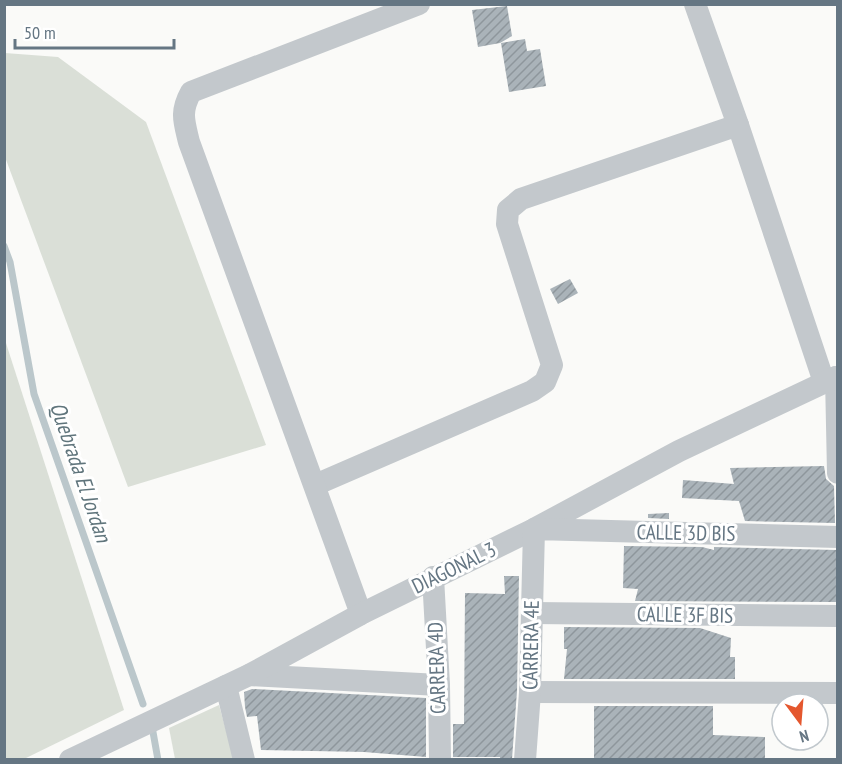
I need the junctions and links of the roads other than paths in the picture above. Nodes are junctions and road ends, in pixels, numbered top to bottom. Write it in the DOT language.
graph roads {
  1 [pos="419,4"];
  2 [pos="695,4"];
  3 [pos="738,125"];
  4 [pos="832,379"];
  5 [pos="837,473"];
  6 [pos="315,485"];
  7 [pos="534,529"];
  8 [pos="837,537"];
  9 [pos="433,577"];
  10 [pos="531,613"];
  11 [pos="361,614"];
  12 [pos="837,616"];
  13 [pos="249,675"];
  14 [pos="226,686"];
  15 [pos="439,686"];
  16 [pos="530,692"];
  17 [pos="837,693"];
  18 [pos="70,759"];
  19 [pos="244,759"];
  20 [pos="440,759"];
  21 [pos="525,759"];
  1 -- 6 [label="street"];
  2 -- 3 [label="street"];
  3 -- 4 [label="street"];
  3 -- 6 [label="street"];
  4 -- 5 [label="street"];
  4 -- 7 [label="street, DIAGONAL 3"];
  6 -- 11 [label="street"];
  7 -- 8 [label="street, CALLE 3D BIS"];
  7 -- 9 [label="street, DIAGONAL 3"];
  7 -- 10 [label="street, CARRERA 4E"];
  9 -- 11 [label="street, DIAGONAL 3"];
  9 -- 15 [label="street, CARRERA 4D"];
  10 -- 12 [label="street, CALLE 3F BIS"];
  10 -- 16 [label="street, CARRERA 4E"];
  11 -- 13 [label="street, DIAGONAL 3"];
  13 -- 14 [label="street, DIAGONAL 3"];
  13 -- 15 [label="street"];
  14 -- 18 [label="street, DIAGONAL 3"];
  14 -- 19 [label="street"];
  15 -- 20 [label="street, CARRERA 4D"];
  16 -- 17 [label="street"];
  16 -- 21 [label="street, CARRERA 4E"];
}
